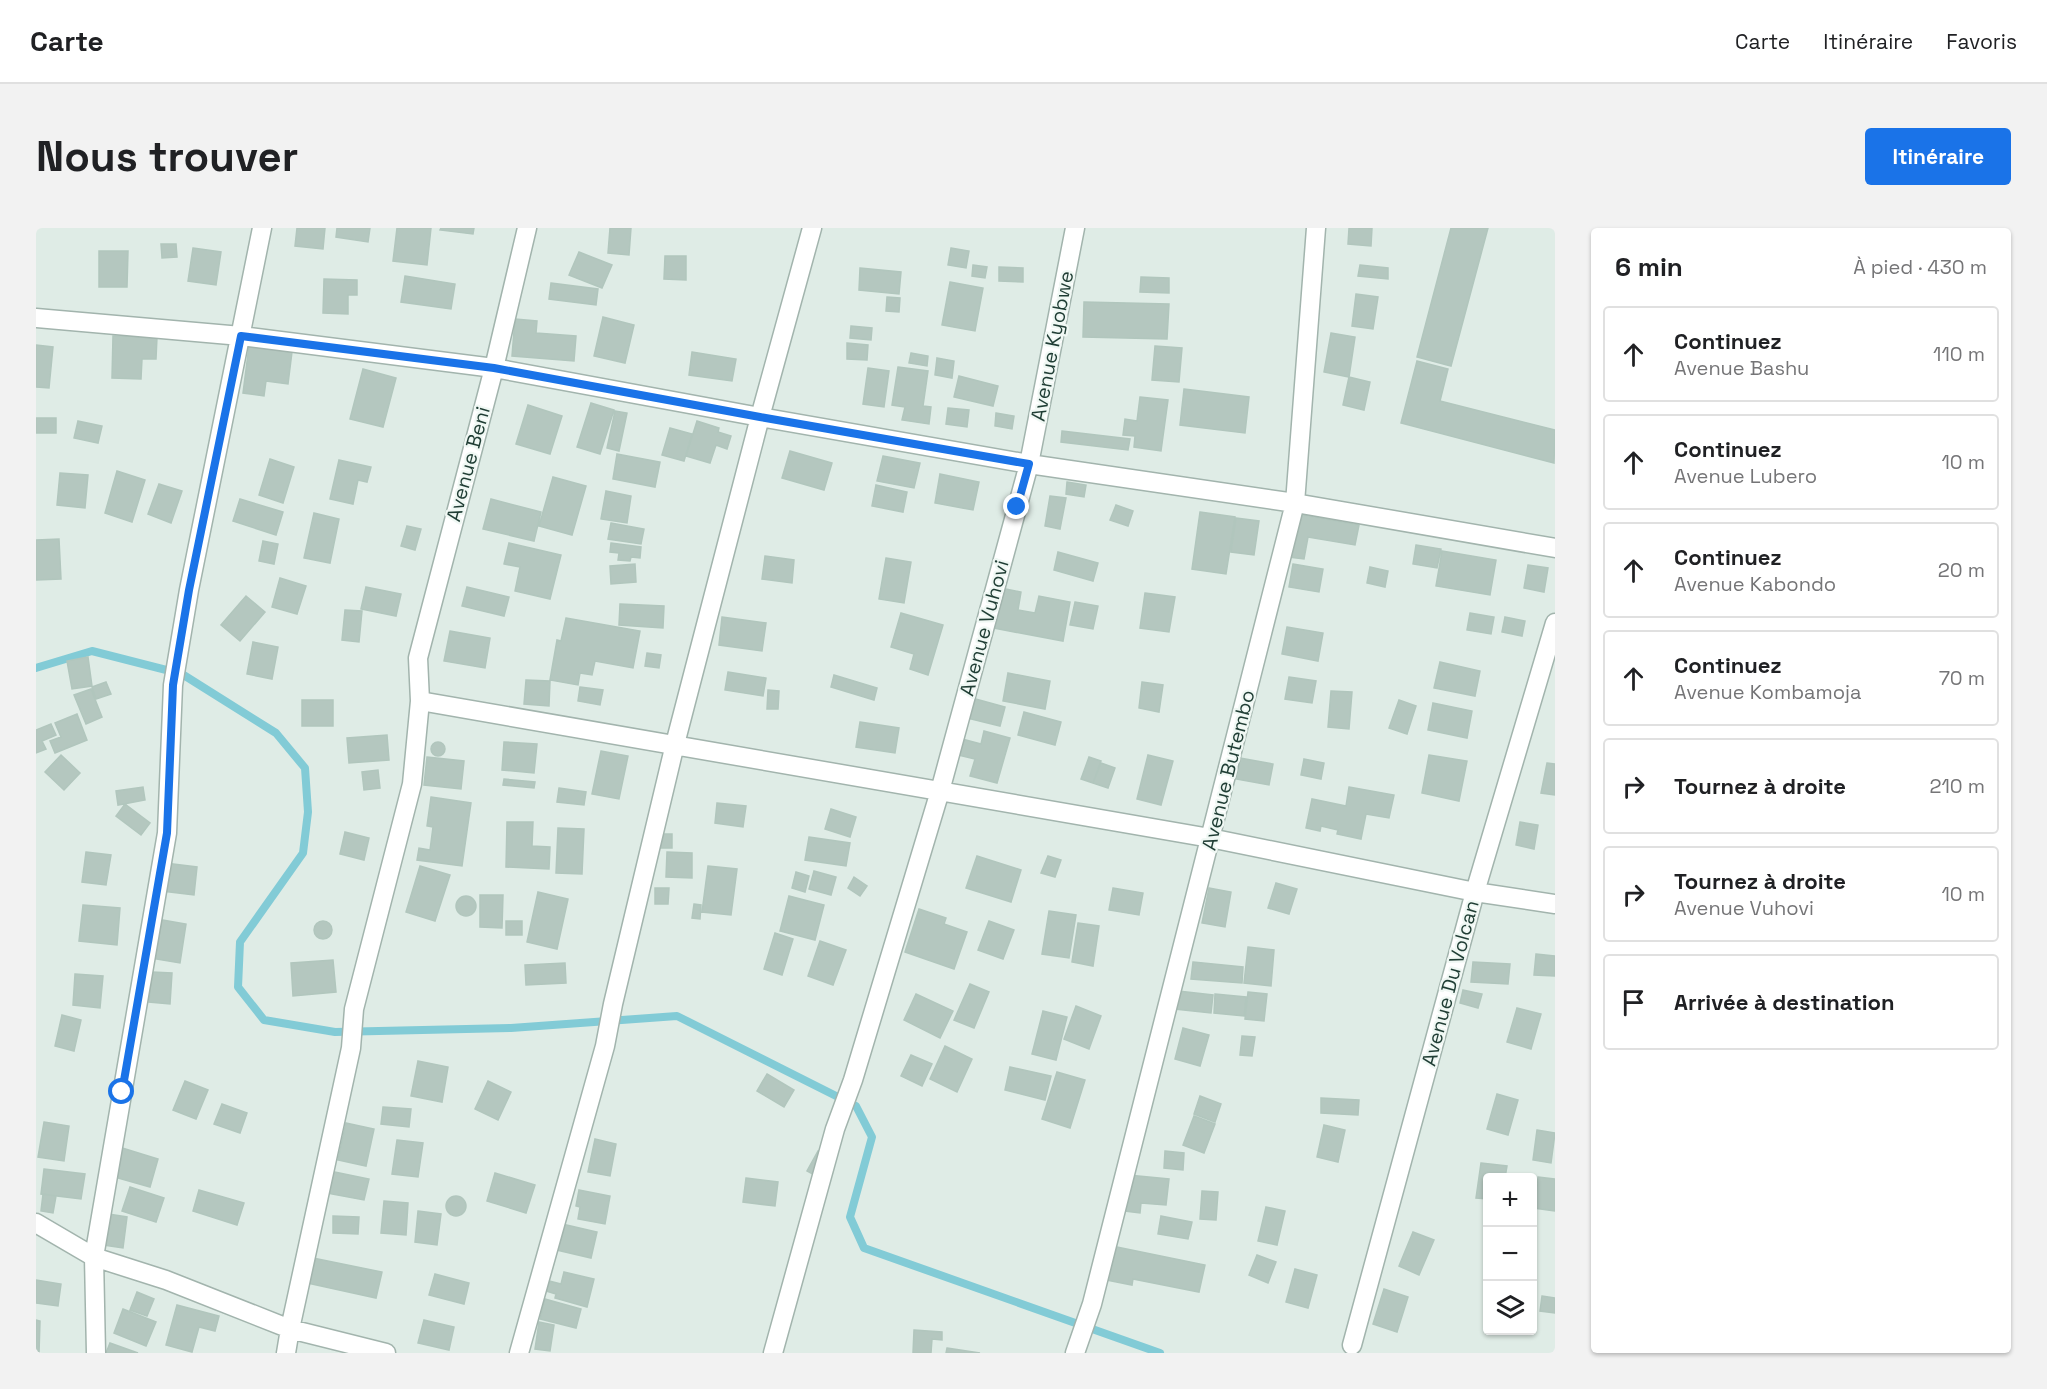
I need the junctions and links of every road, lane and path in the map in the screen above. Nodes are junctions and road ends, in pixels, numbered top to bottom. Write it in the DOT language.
graph roads {
  1 [pos="262,228"];
  2 [pos="526,228"];
  3 [pos="812,228"];
  4 [pos="1075,228"];
  5 [pos="1316,228"];
  6 [pos="36,318"];
  7 [pos="241,336"];
  8 [pos="494,368"];
  9 [pos="760,417"];
  10 [pos="1029,464"];
  11 [pos="1295,502"];
  12 [pos="1555,548"];
  13 [pos="1555,623"];
  14 [pos="420,701"];
  15 [pos="675,744"];
  16 [pos="940,791"];
  17 [pos="1210,838"];
  18 [pos="1475,892"];
  19 [pos="1555,904"];
  20 [pos="36,1223"];
  21 [pos="94,1257"];
  22 [pos="290,1329"];
  23 [pos="1352,1345"];
  24 [pos="96,1353"];
  25 [pos="286,1353"];
  26 [pos="386,1353"];
  27 [pos="519,1353"];
  28 [pos="773,1353"];
  29 [pos="1075,1353"];
  1 -- 7 [label="street"];
  2 -- 8 [label="street, Avenue Beni"];
  3 -- 9 [label="street"];
  4 -- 10 [label="street, Avenue Kyobwe"];
  5 -- 11 [label="street, Avenue Butembo"];
  6 -- 7 [label="street"];
  7 -- 8 [label="street"];
  7 -- 21 [label="street"];
  8 -- 9 [label="street"];
  8 -- 14 [label="street, Avenue Beni"];
  9 -- 10 [label="street"];
  9 -- 15 [label="street"];
  10 -- 11 [label="street"];
  10 -- 16 [label="street, Avenue Vuhovi"];
  11 -- 12 [label="street"];
  11 -- 17 [label="street, Avenue Butembo"];
  13 -- 18 [label="street, Avenue Du Volcan"];
  14 -- 15 [label="street"];
  14 -- 22 [label="street, Avenue Beni"];
  15 -- 16 [label="street"];
  15 -- 27 [label="street"];
  16 -- 17 [label="street"];
  16 -- 28 [label="street, Avenue Vuhovi"];
  17 -- 18 [label="street"];
  17 -- 29 [label="street, Avenue Butembo"];
  18 -- 19 [label="street"];
  18 -- 23 [label="street, Avenue Du Volcan"];
  20 -- 21 [label="street"];
  21 -- 22 [label="street"];
  21 -- 24 [label="street"];
  22 -- 25 [label="street, Avenue Beni"];
  22 -- 26 [label="street"];
}
